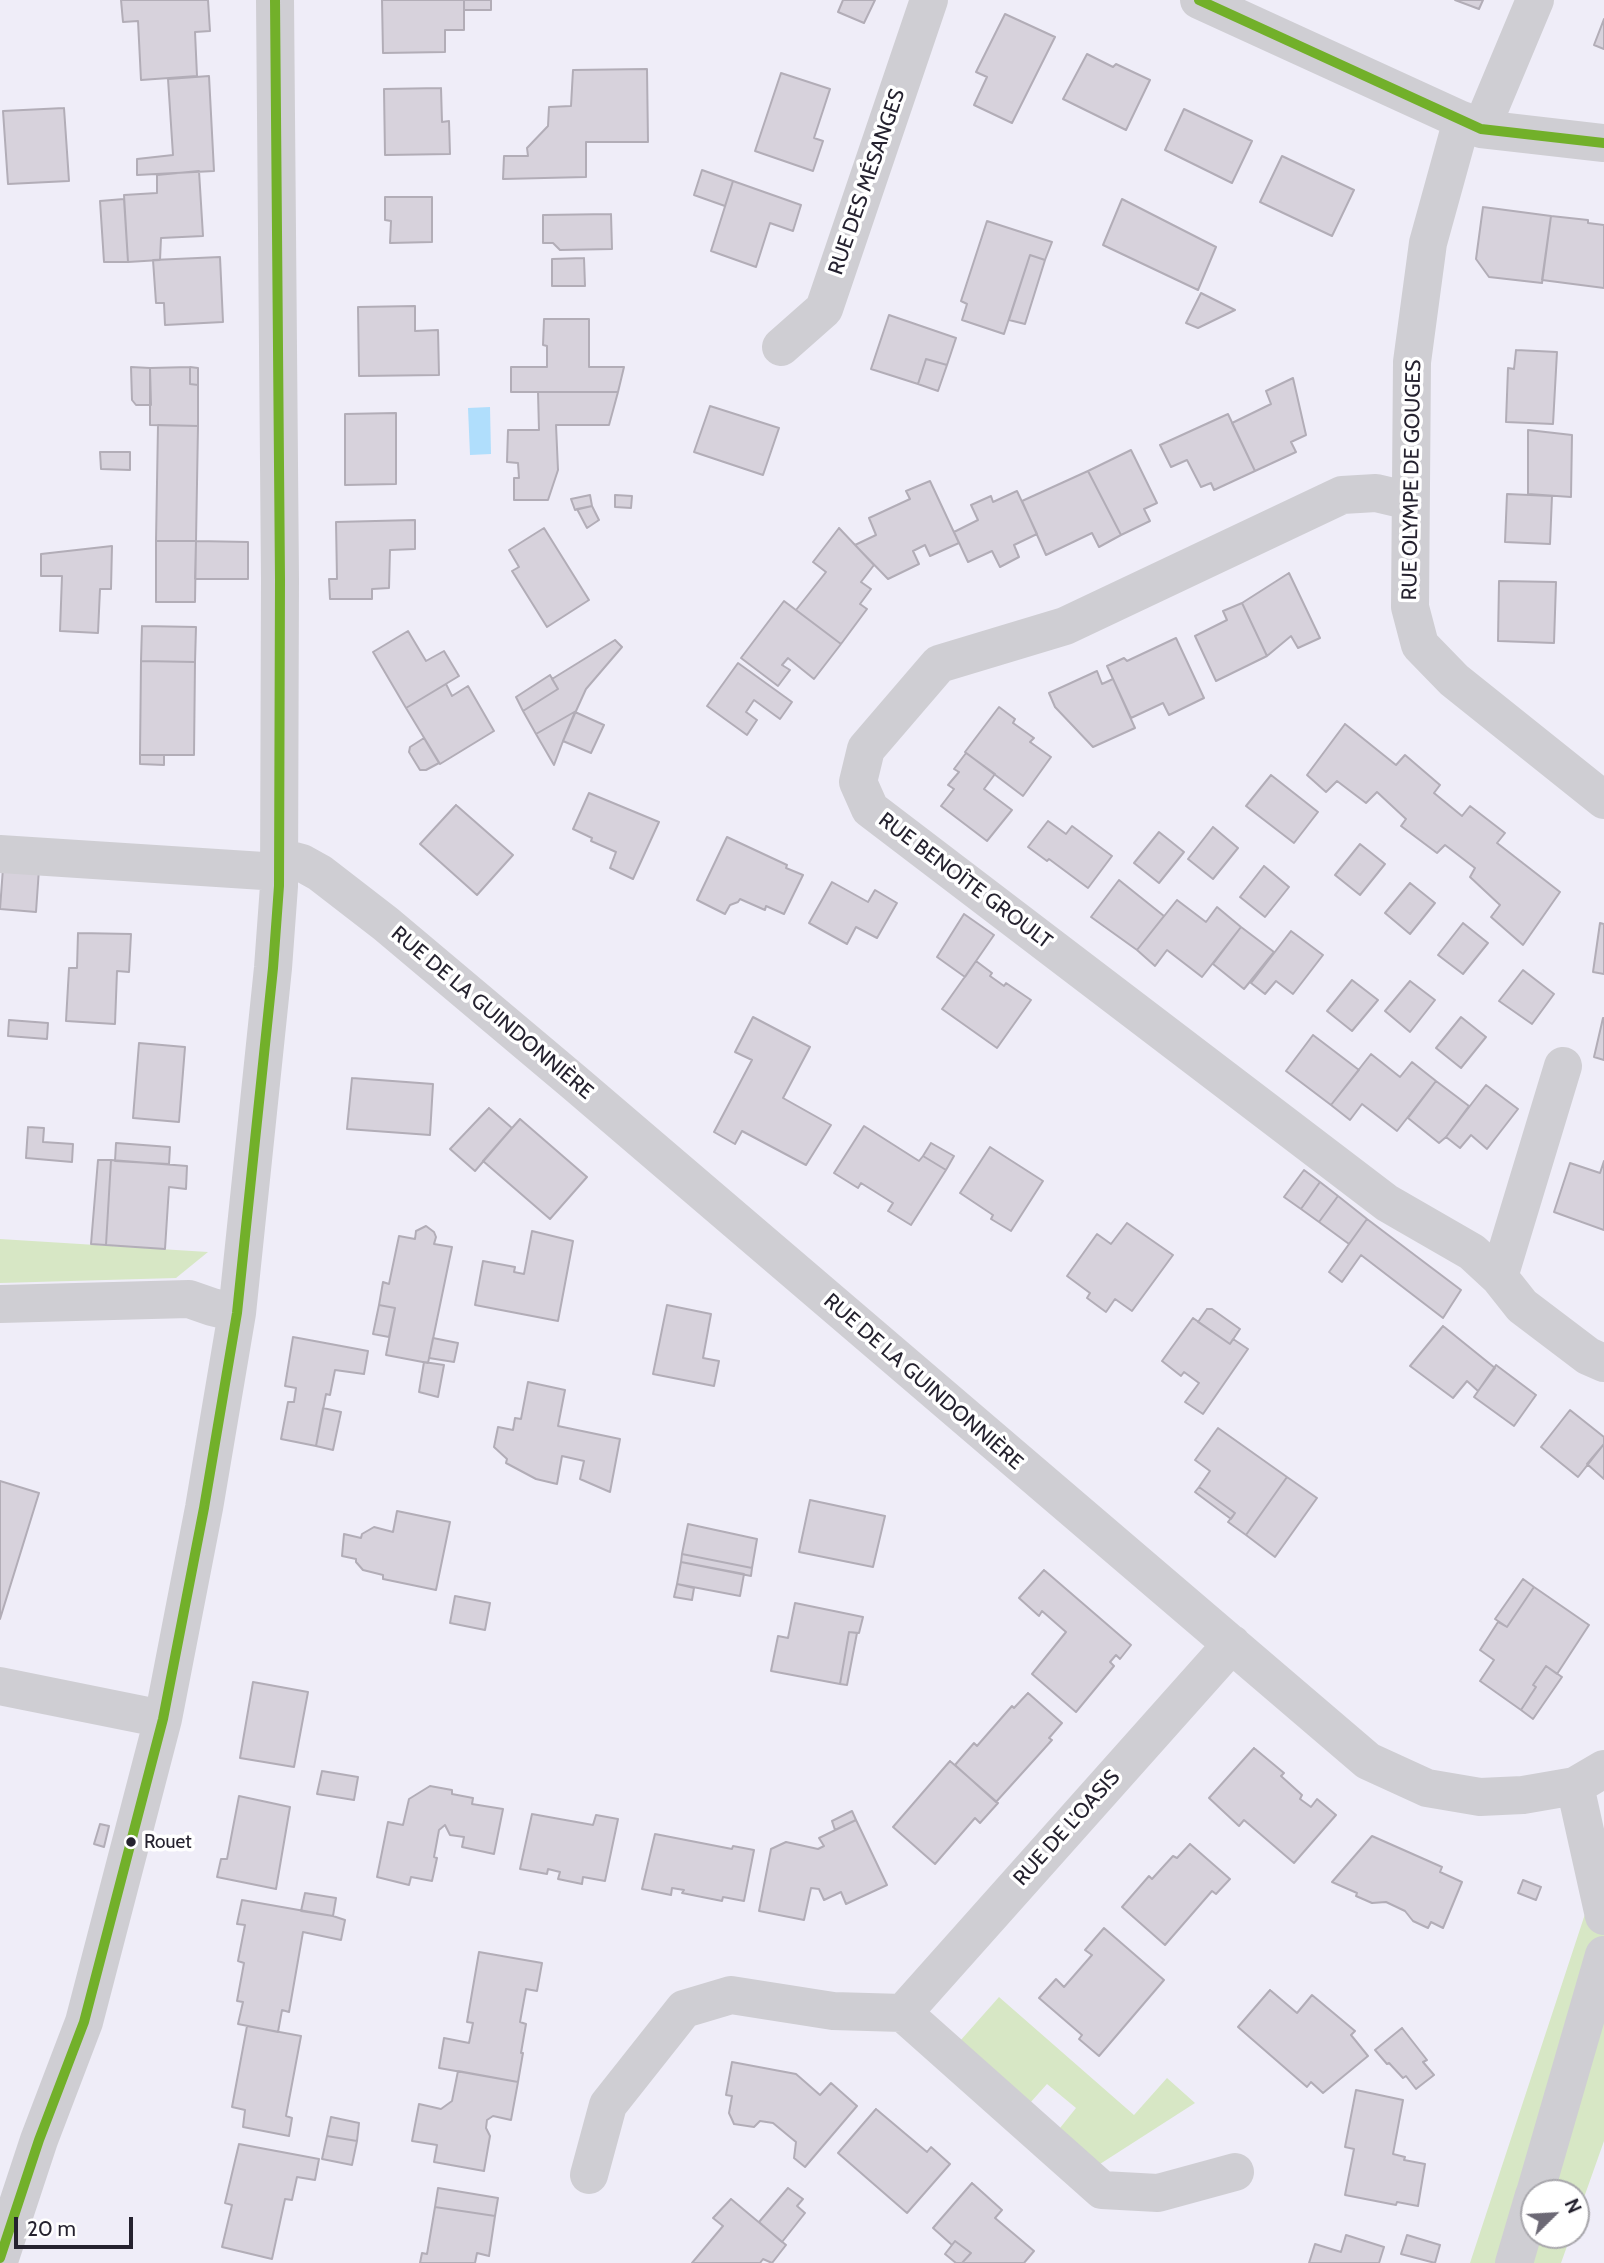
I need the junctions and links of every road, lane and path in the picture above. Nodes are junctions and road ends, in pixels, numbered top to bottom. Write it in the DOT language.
graph roads {
  1 [pos="275,0"];
  2 [pos="929,0"];
  3 [pos="1199,0"];
  4 [pos="1535,0"];
  5 [pos="1471,125"];
  6 [pos="1604,144"];
  7 [pos="781,347"];
  8 [pos="1410,501"];
  9 [pos="1604,800"];
  10 [pos="0,854"];
  11 [pos="279,865"];
  12 [pos="1563,1066"];
  13 [pos="1499,1277"];
  14 [pos="0,1304"];
  15 [pos="237,1313"];
  16 [pos="1604,1363"];
  17 [pos="1231,1644"];
  18 [pos="0,1686"];
  19 [pos="163,1718"];
  20 [pos="1590,1778"];
  21 [pos="1604,1916"];
  22 [pos="1604,1955"];
  23 [pos="903,2013"];
  24 [pos="1235,2172"];
  25 [pos="589,2175"];
  26 [pos="1538,2179"];
  27 [pos="1520,2242"];
  28 [pos="0,2258"];
  29 [pos="1514,2263"];
  1 -- 11 [label="street"];
  2 -- 7 [label="street, RUE DES MÉSANGES"];
  3 -- 5 [label="street"];
  4 -- 5 [label="street, RUE OLYMPE DE GOUGES"];
  5 -- 6 [label="street"];
  5 -- 8 [label="street, RUE OLYMPE DE GOUGES"];
  8 -- 9 [label="street, RUE OLYMPE DE GOUGES"];
  8 -- 13 [label="street, RUE BENOÎTE GROULT"];
  10 -- 11 [label="street, RUE DE LA GUINDONNIÈRE"];
  11 -- 15 [label="street"];
  11 -- 17 [label="street, RUE DE LA GUINDONNIÈRE"];
  12 -- 13 [label="street"];
  13 -- 16 [label="street, RUE BENOÎTE GROULT"];
  14 -- 15 [label="street"];
  15 -- 19 [label="street"];
  17 -- 20 [label="street, RUE DE LA GUINDONNIÈRE"];
  17 -- 23 [label="street, RUE DE L'OASIS"];
  18 -- 19 [label="street"];
  19 -- 28 [label="street"];
  20 -- 21 [label="street"];
  22 -- 26 [label="street"];
  23 -- 24 [label="street"];
  23 -- 25 [label="street"];
  27 -- 29 [label="street"];
}
